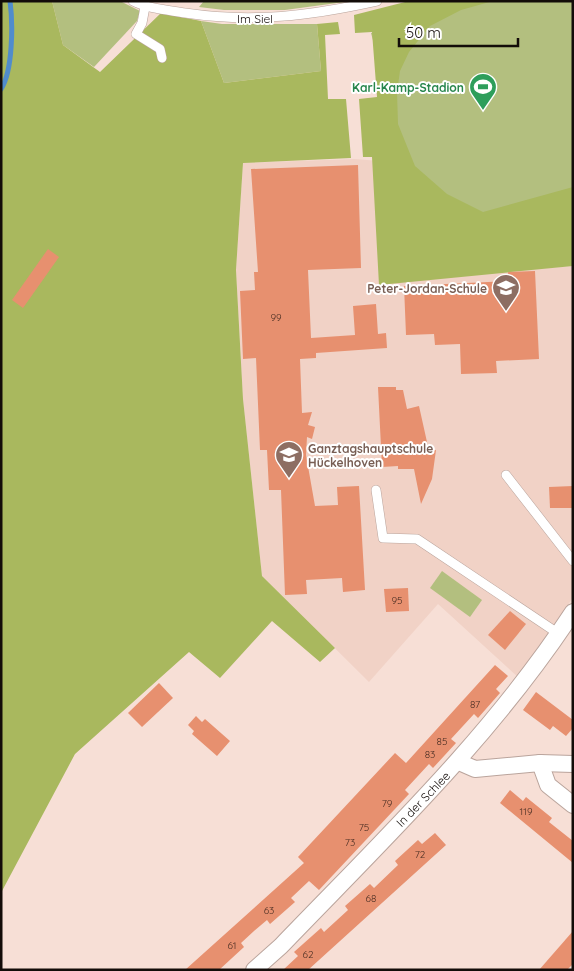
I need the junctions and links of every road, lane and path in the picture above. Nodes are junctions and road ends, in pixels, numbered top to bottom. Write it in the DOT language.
graph roads {
  1 [pos="133,1"];
  2 [pos="377,1"];
  3 [pos="145,7"];
  4 [pos="162,58"];
  5 [pos="506,475"];
  6 [pos="376,490"];
  7 [pos="573,561"];
  8 [pos="573,612"];
  9 [pos="559,634"];
  10 [pos="459,762"];
  11 [pos="540,763"];
  12 [pos="573,764"];
  13 [pos="573,805"];
  14 [pos="254,970"];
  1 -- 3 [label="lane, Im Siel"];
  2 -- 3 [label="lane, Im Siel"];
  3 -- 4 [label="lane"];
  5 -- 7 [label="lane"];
  6 -- 9 [label="lane"];
  8 -- 9 [label="street, In der Schlee"];
  9 -- 10 [label="street, In der Schlee"];
  10 -- 11 [label="street"];
  10 -- 14 [label="street, In der Schlee"];
  11 -- 12 [label="street"];
  11 -- 13 [label="street"];
}
